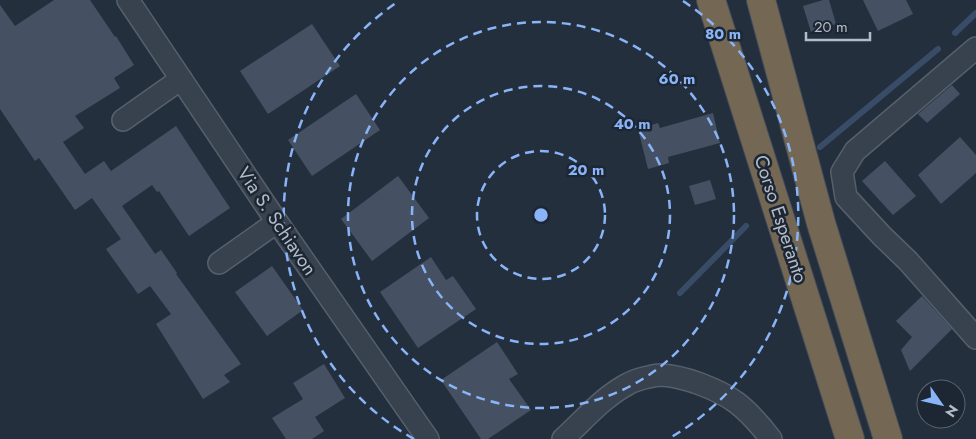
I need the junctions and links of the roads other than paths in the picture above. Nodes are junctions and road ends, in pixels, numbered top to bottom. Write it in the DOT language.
graph roads {
  1 [pos="128,0"];
  2 [pos="711,0"];
  3 [pos="760,0"];
  4 [pos="976,48"];
  5 [pos="181,79"];
  6 [pos="123,120"];
  7 [pos="277,222"];
  8 [pos="219,263"];
  9 [pos="976,338"];
  10 [pos="428,439"];
  11 [pos="563,439"];
  12 [pos="771,439"];
  13 [pos="850,439"];
  14 [pos="888,439"];
  1 -- 5 [label="street, Via S. Schiavon"];
  2 -- 13 [label="highway, Corso Esperanto"];
  3 -- 14 [label="highway, Corso Esperanto"];
  4 -- 9 [label="street"];
  5 -- 6 [label="street"];
  5 -- 7 [label="street, Via S. Schiavon"];
  7 -- 8 [label="street"];
  7 -- 10 [label="street, Via S. Schiavon"];
  11 -- 12 [label="street"];
}
